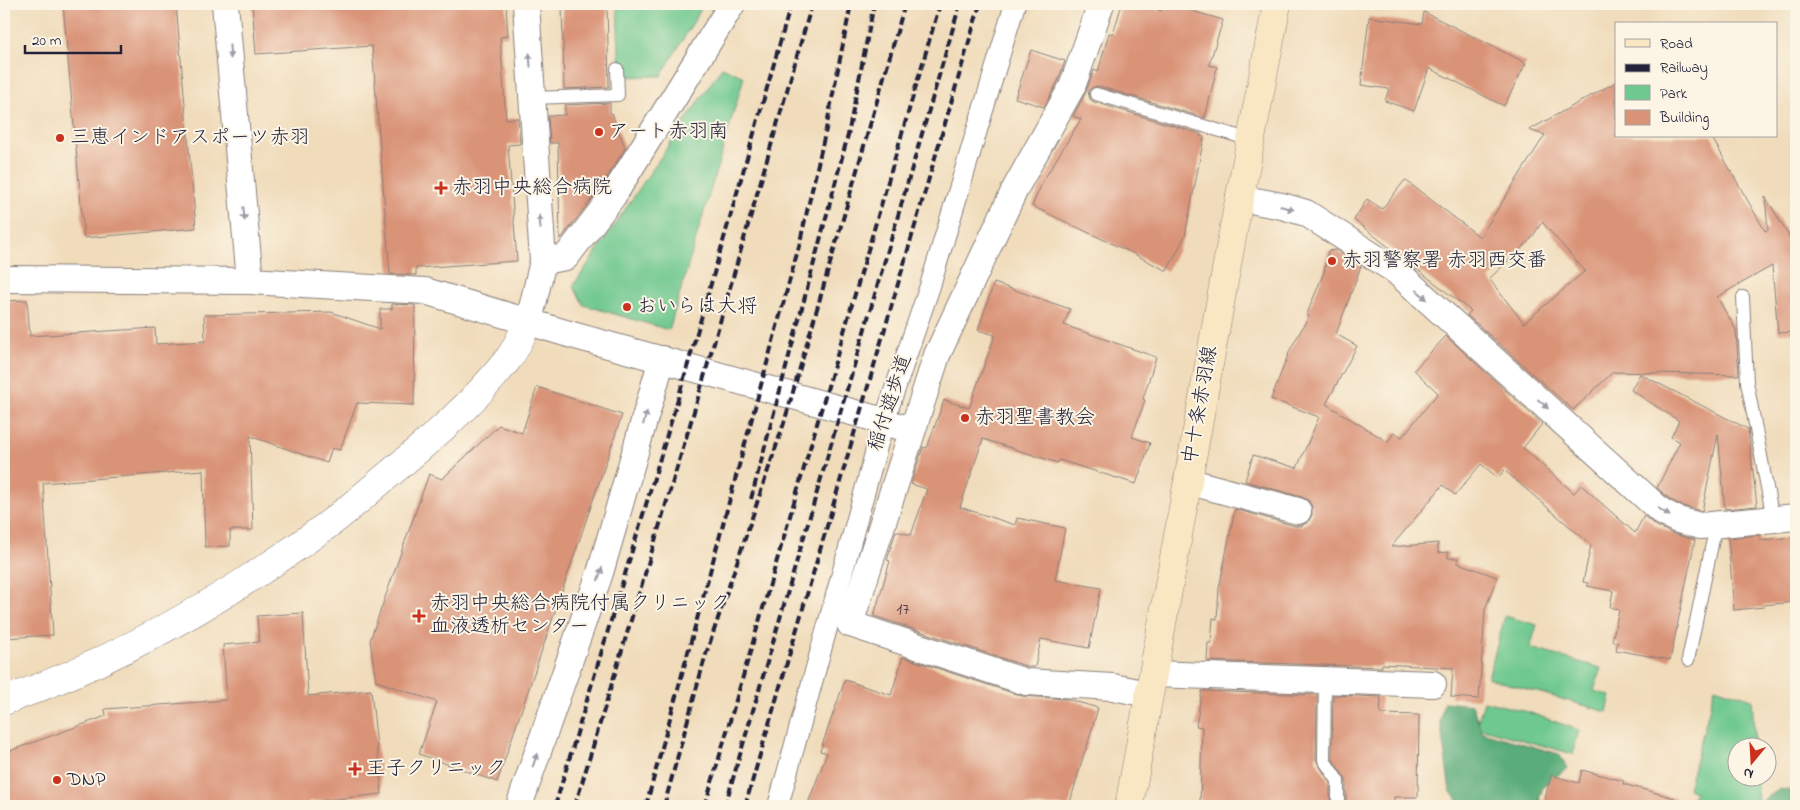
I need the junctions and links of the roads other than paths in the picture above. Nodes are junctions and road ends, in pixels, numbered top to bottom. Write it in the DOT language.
graph roads {
  1 [pos="225,4"];
  2 [pos="526,4"];
  3 [pos="732,4"];
  4 [pos="1015,4"];
  5 [pos="1101,4"];
  6 [pos="1277,4"];
  7 [pos="617,69"];
  8 [pos="1096,94"];
  9 [pos="532,98"];
  10 [pos="1251,140"];
  11 [pos="1239,198"];
  12 [pos="543,261"];
  13 [pos="4,279"];
  14 [pos="250,281"];
  15 [pos="1743,297"];
  16 [pos="529,321"];
  17 [pos="662,359"];
  18 [pos="884,421"];
  19 [pos="912,431"];
  20 [pos="1187,481"];
  21 [pos="1298,511"];
  22 [pos="1784,518"];
  23 [pos="1716,525"];
  24 [pos="1688,660"];
  25 [pos="1324,680"];
  26 [pos="1150,684"];
  27 [pos="1433,684"];
  28 [pos="4,701"];
  29 [pos="519,806"];
  30 [pos="778,806"];
  31 [pos="1128,806"];
  32 [pos="1338,806"];
  1 -- 14 [label="street, one-way"];
  9 -- 2 [label="street, one-way"];
  3 -- 12 [label="street"];
  4 -- 18 [label="street, 稲付遊歩道"];
  5 -- 19 [label="street"];
  6 -- 10 [label="main road, 中十条赤羽線"];
  7 -- 9 [label="lane"];
  8 -- 10 [label="lane"];
  12 -- 9 [label="street, one-way"];
  10 -- 11 [label="main road, 中十条赤羽線"];
  11 -- 20 [label="main road, 中十条赤羽線"];
  11 -- 23 [label="street, one-way"];
  12 -- 16 [label="street"];
  13 -- 14 [label="street"];
  14 -- 16 [label="street"];
  15 -- 22 [label="lane"];
  16 -- 17 [label="street"];
  16 -- 28 [label="street"];
  17 -- 18 [label="street"];
  29 -- 17 [label="street, one-way"];
  18 -- 19 [label="street"];
  18 -- 30 [label="street, 稲付遊歩道"];
  19 -- 26 [label="street"];
  20 -- 21 [label="street"];
  20 -- 26 [label="main road, 中十条赤羽線"];
  22 -- 23 [label="street"];
  23 -- 24 [label="lane"];
  25 -- 26 [label="street"];
  25 -- 27 [label="street"];
  25 -- 32 [label="lane"];
  26 -- 31 [label="main road, 中十条赤羽線"];
}
